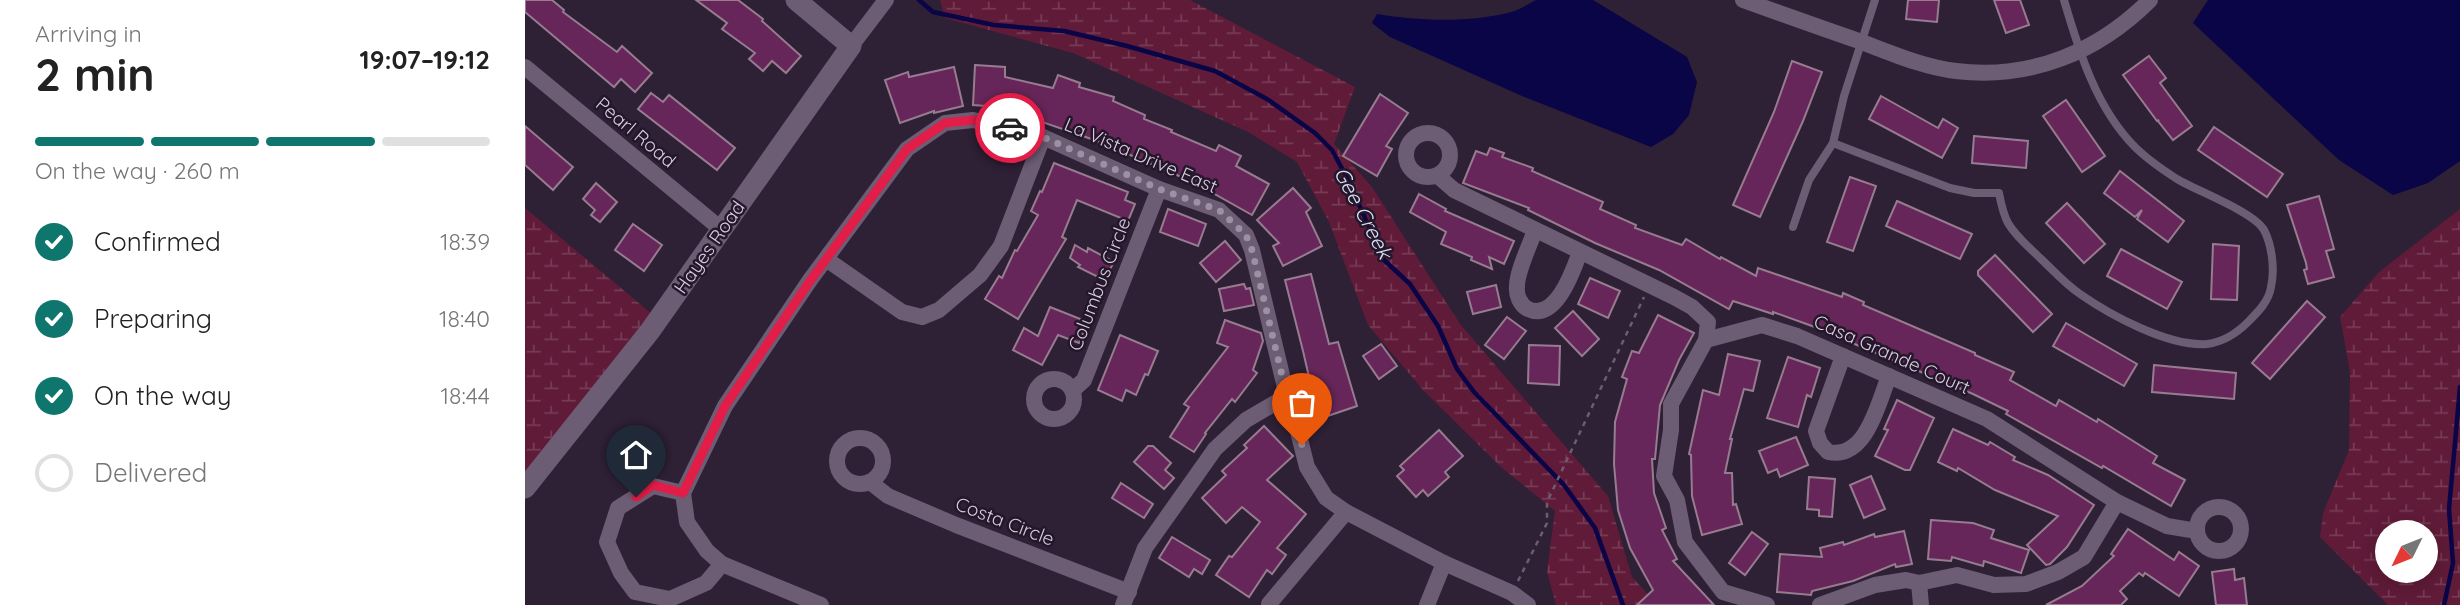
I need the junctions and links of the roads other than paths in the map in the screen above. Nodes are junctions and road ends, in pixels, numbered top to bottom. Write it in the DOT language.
graph roads {
  1 [pos="796,0"];
  2 [pos="886,0"];
  3 [pos="1743,0"];
  4 [pos="1875,0"];
  5 [pos="2064,0"];
  6 [pos="2150,0"];
  7 [pos="1863,43"];
  8 [pos="851,46"];
  9 [pos="2079,52"];
  10 [pos="525,67"];
  11 [pos="1043,137"];
  12 [pos="1833,143"];
  13 [pos="1438,176"];
  14 [pos="1159,189"];
  15 [pos="1793,227"];
  16 [pos="721,229"];
  17 [pos="1535,229"];
  18 [pos="1580,252"];
  19 [pos="826,259"];
  20 [pos="1706,340"];
  21 [pos="1843,356"];
  22 [pos="1889,376"];
  23 [pos="1073,390"];
  24 [pos="1287,396"];
  25 [pos="870,482"];
  26 [pos="525,488"];
  27 [pos="683,493"];
  28 [pos="2117,502"];
  29 [pos="1346,512"];
  30 [pos="2197,531"];
  31 [pos="1444,563"];
  32 [pos="722,564"];
  33 [pos="1919,583"];
  34 [pos="1126,598"];
  35 [pos="821,605"];
  36 [pos="1271,605"];
  37 [pos="1427,605"];
  38 [pos="1528,605"];
  39 [pos="1767,605"];
  40 [pos="1820,605"];
  41 [pos="1921,605"];
  1 -- 8 [label="street"];
  2 -- 8 [label="street, Hayes Road"];
  3 -- 7 [label="street"];
  4 -- 7 [label="lane"];
  5 -- 9 [label="lane"];
  6 -- 9 [label="street"];
  7 -- 9 [label="street"];
  7 -- 12 [label="lane"];
  8 -- 16 [label="street, Hayes Road"];
  9 -- 12 [label="lane"];
  10 -- 16 [label="street, Pearl Road"];
  11 -- 14 [label="street, La Vista Drive East"];
  11 -- 19 [label="street, La Vista Drive East"];
  11 -- 19 [label="street"];
  12 -- 15 [label="lane"];
  13 -- 17 [label="street"];
  14 -- 23 [label="street, Columbus Circle"];
  14 -- 24 [label="street, La Vista Drive East"];
  16 -- 26 [label="street, Hayes Road"];
  17 -- 18 [label="street"];
  17 -- 18 [label="street"];
  18 -- 20 [label="street"];
  19 -- 27 [label="street, La Vista Drive East"];
  20 -- 21 [label="street, Casa Grande Court"];
  20 -- 39 [label="street"];
  21 -- 22 [label="street, Casa Grande Court"];
  21 -- 22 [label="street"];
  22 -- 28 [label="street, Casa Grande Court"];
  24 -- 29 [label="street, La Vista Drive East"];
  24 -- 34 [label="street"];
  25 -- 34 [label="street, Costa Circle"];
  27 -- 32 [label="street"];
  27 -- 32 [label="street"];
  28 -- 30 [label="street, Casa Grande Court"];
  28 -- 33 [label="street"];
  29 -- 31 [label="street, La Vista Drive East"];
  29 -- 36 [label="street"];
  31 -- 37 [label="street"];
  31 -- 38 [label="street, La Vista Drive East"];
  32 -- 35 [label="street"];
  33 -- 40 [label="street"];
  33 -- 41 [label="street"];
}
